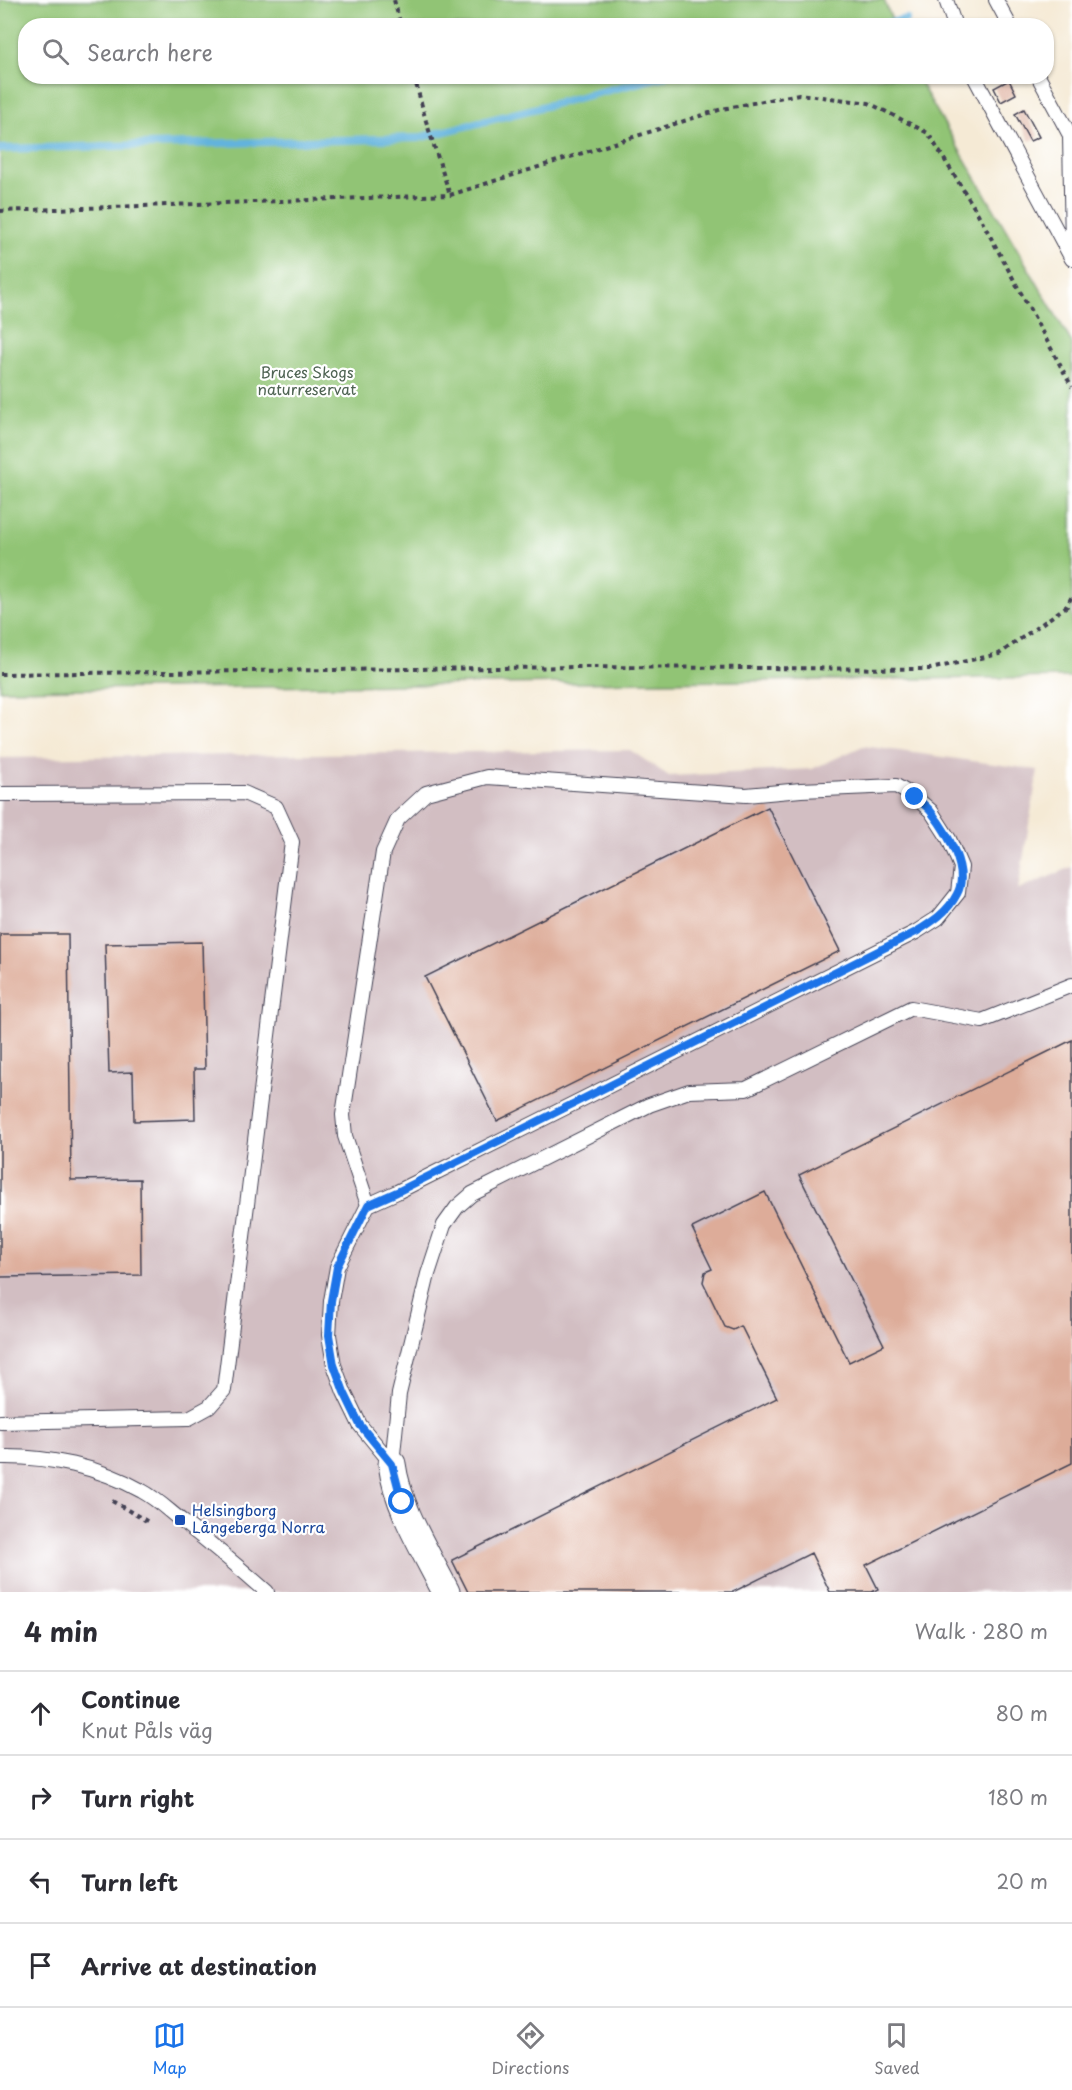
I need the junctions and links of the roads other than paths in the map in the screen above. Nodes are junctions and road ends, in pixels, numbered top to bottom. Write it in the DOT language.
graph roads {
  1 [pos="946,0"];
  2 [pos="996,0"];
  3 [pos="952,18"];
  4 [pos="1006,18"];
  5 [pos="978,84"];
  6 [pos="1042,84"];
  7 [pos="1071,137"];
  8 [pos="1072,248"];
  9 [pos="1072,259"];
  10 [pos="0,794"];
  11 [pos="1072,985"];
  12 [pos="368,1205"];
  13 [pos="0,1422"];
  14 [pos="0,1457"];
  15 [pos="392,1464"];
  16 [pos="267,1592"];
  17 [pos="446,1592"];
  1 -- 3 [label="lane"];
  2 -- 4 [label="lane"];
  5 -- 9 [label="lane"];
  6 -- 7 [label="lane"];
  7 -- 8 [label="lane"];
  10 -- 13 [label="lane"];
  11 -- 15 [label="lane"];
  12 -- 12 [label="lane"];
  12 -- 15 [label="lane"];
  14 -- 16 [label="lane"];
  15 -- 17 [label="street"];
}
